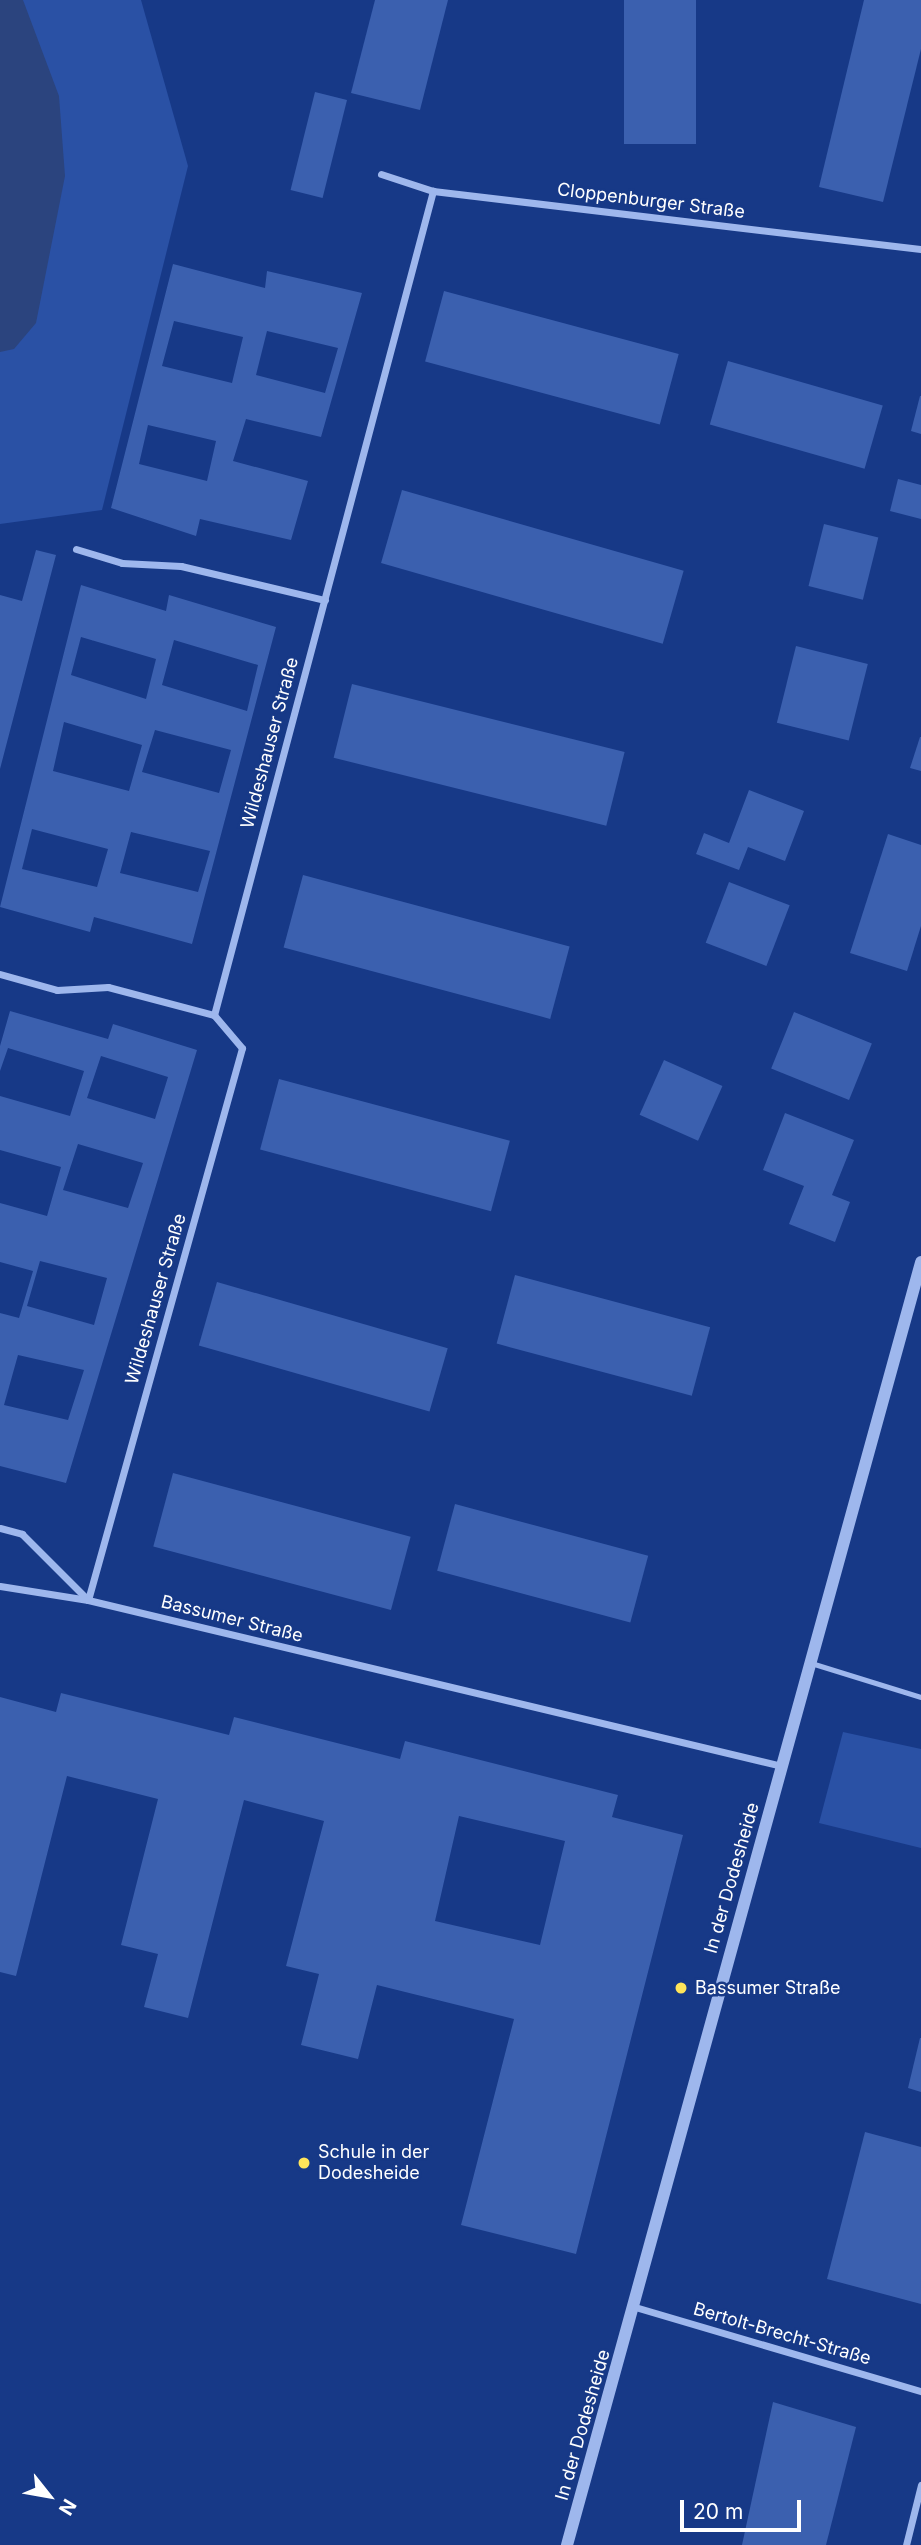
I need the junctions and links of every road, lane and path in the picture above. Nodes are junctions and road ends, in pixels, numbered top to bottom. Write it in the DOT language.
graph roads {
  1 [pos="381,174"];
  2 [pos="433,191"];
  3 [pos="921,249"];
  4 [pos="76,549"];
  5 [pos="325,600"];
  6 [pos="0,974"];
  7 [pos="214,1015"];
  8 [pos="921,1262"];
  9 [pos="0,1528"];
  10 [pos="0,1586"];
  11 [pos="89,1600"];
  12 [pos="811,1662"];
  13 [pos="921,1697"];
  14 [pos="782,1766"];
  15 [pos="635,2307"];
  16 [pos="921,2391"];
  17 [pos="921,2485"];
  18 [pos="567,2545"];
  19 [pos="906,2545"];
  1 -- 2 [label="street, Cloppenburger Straße"];
  2 -- 3 [label="street, Cloppenburger Straße"];
  2 -- 5 [label="street, Wildeshauser Straße"];
  4 -- 5 [label="street"];
  5 -- 7 [label="street, Wildeshauser Straße"];
  6 -- 7 [label="street"];
  7 -- 11 [label="street, Wildeshauser Straße"];
  8 -- 12 [label="street, In der Dodesheide"];
  9 -- 11 [label="street"];
  10 -- 11 [label="street, Bassumer Straße"];
  11 -- 14 [label="street, Bassumer Straße"];
  12 -- 13 [label="lane"];
  12 -- 14 [label="street, In der Dodesheide"];
  14 -- 15 [label="street, In der Dodesheide"];
  15 -- 16 [label="street, Bertolt-Brecht-Straße"];
  15 -- 18 [label="street, In der Dodesheide"];
  17 -- 19 [label="street"];
}
